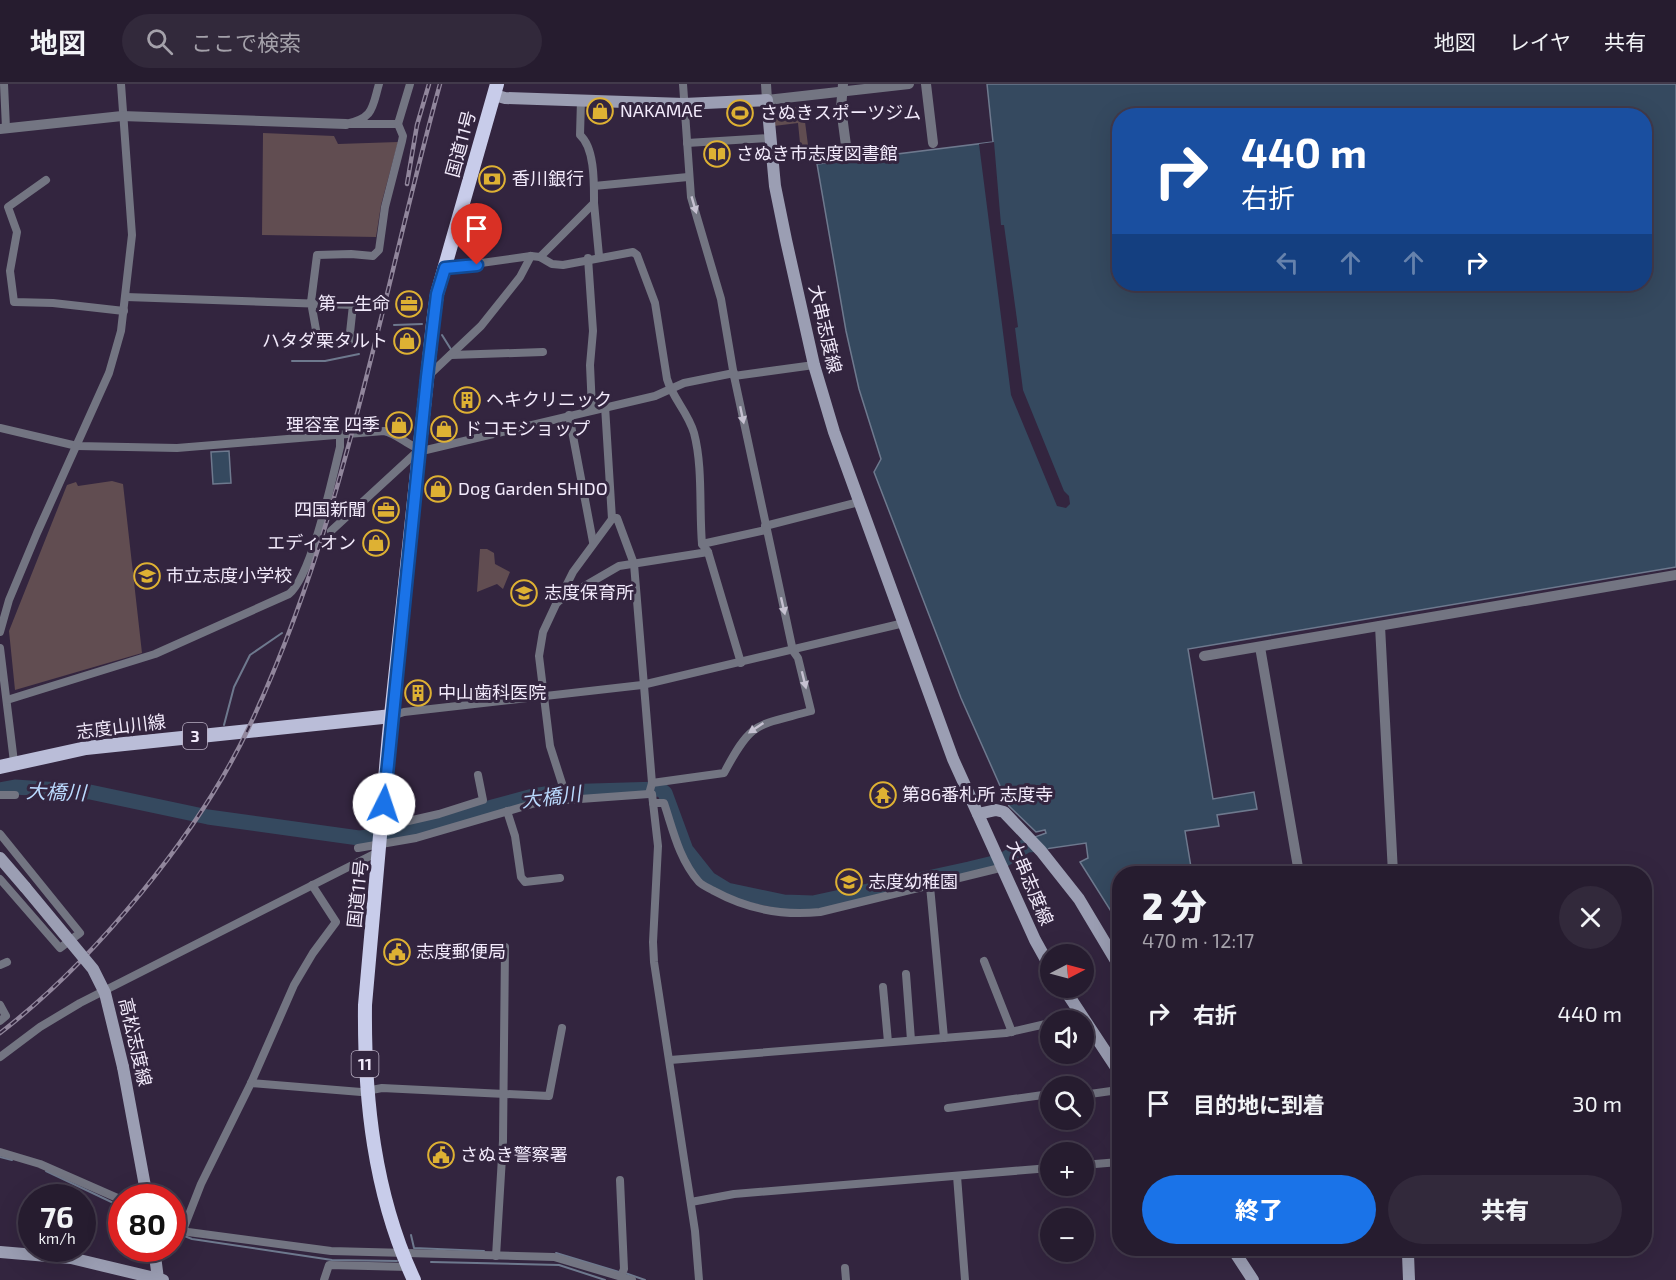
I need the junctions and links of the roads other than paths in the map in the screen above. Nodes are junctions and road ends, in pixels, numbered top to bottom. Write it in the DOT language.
graph roads {
  1 [pos="4,84"];
  2 [pos="121,84"];
  3 [pos="379,84"];
  4 [pos="410,84"];
  5 [pos="683,84"];
  6 [pos="766,84"];
  7 [pos="909,84"];
  8 [pos="926,84"];
  9 [pos="842,88"];
  10 [pos="496,89"];
  11 [pos="581,100"];
  12 [pos="767,100"];
  13 [pos="684,104"];
  14 [pos="123,116"];
  15 [pos="346,124"];
  16 [pos="398,124"];
  17 [pos="3,129"];
  18 [pos="770,138"];
  19 [pos="687,143"];
  20 [pos="933,143"];
  21 [pos="847,153"];
  22 [pos="688,177"];
  23 [pos="46,180"];
  24 [pos="594,186"];
  25 [pos="594,203"];
  26 [pos="536,256"];
  27 [pos="599,256"];
  28 [pos="588,258"];
  29 [pos="445,268"];
  30 [pos="10,271"];
  31 [pos="0,272"];
  32 [pos="126,297"];
  33 [pos="310,302"];
  34 [pos="124,311"];
  35 [pos="543,352"];
  36 [pos="451,355"];
  37 [pos="814,365"];
  38 [pos="734,375"];
  39 [pos="427,377"];
  40 [pos="670,390"];
  41 [pos="605,406"];
  42 [pos="592,409"];
  43 [pos="569,415"];
  44 [pos="0,428"];
  45 [pos="340,435"];
  46 [pos="77,446"];
  47 [pos="419,450"];
  48 [pos="859,502"];
  49 [pos="612,519"];
  50 [pos="766,528"];
  51 [pos="331,531"];
  52 [pos="594,542"];
  53 [pos="702,544"];
  54 [pos="708,552"];
  55 [pos="634,564"];
  56 [pos="1676,575"];
  57 [pos="557,602"];
  58 [pos="904,622"];
  59 [pos="1380,626"];
  60 [pos="0,632"];
  61 [pos="1260,647"];
  62 [pos="0,648"];
  63 [pos="793,651"];
  64 [pos="1204,656"];
  65 [pos="741,663"];
  66 [pos="645,685"];
  67 [pos="545,697"];
  68 [pos="7,700"];
  69 [pos="392,716"];
  70 [pos="14,762"];
  71 [pos="0,767"];
  72 [pos="478,775"];
  73 [pos="652,783"];
  74 [pos="649,794"];
  75 [pos="0,795"];
  76 [pos="15,795"];
  77 [pos="567,799"];
  78 [pos="653,803"];
  79 [pos="507,811"];
  80 [pos="978,814"];
  81 [pos="0,834"];
  82 [pos="381,839"];
  83 [pos="358,848"];
  84 [pos="0,858"];
  85 [pos="1002,863"];
  86 [pos="1298,866"];
  87 [pos="1393,866"];
  88 [pos="560,878"];
  89 [pos="0,879"];
  90 [pos="312,885"];
  91 [pos="930,886"];
  92 [pos="57,904"];
  93 [pos="36,920"];
  94 [pos="505,947"];
  95 [pos="1040,949"];
  96 [pos="1112,954"];
  97 [pos="984,961"];
  98 [pos="906,974"];
  99 [pos="883,987"];
  100 [pos="0,1005"];
  101 [pos="0,1021"];
  102 [pos="1040,1025"];
  103 [pos="562,1028"];
  104 [pos="1012,1032"];
  105 [pos="1094,1034"];
  106 [pos="944,1038"];
  107 [pos="911,1040"];
  108 [pos="888,1042"];
  109 [pos="0,1057"];
  110 [pos="670,1060"];
  111 [pos="1112,1061"];
  112 [pos="251,1083"];
  113 [pos="1112,1090"];
  114 [pos="367,1091"];
  115 [pos="503,1092"];
  116 [pos="1094,1093"];
  117 [pos="1040,1095"];
  118 [pos="948,1108"];
  119 [pos="0,1152"];
  120 [pos="1112,1163"];
  121 [pos="1094,1164"];
  122 [pos="1040,1168"];
  123 [pos="957,1176"];
  124 [pos="620,1180"];
  125 [pos="145,1184"];
  126 [pos="108,1194"];
  127 [pos="691,1202"];
  128 [pos="186,1222"];
  129 [pos="186,1230"];
  130 [pos="0,1252"];
  131 [pos="402,1253"];
  132 [pos="1237,1256"];
  133 [pos="1406,1256"];
  134 [pos="496,1257"];
  135 [pos="157,1262"];
  136 [pos="408,1267"];
  137 [pos="845,1268"];
  138 [pos="621,1276"];
  139 [pos="161,1279"];
  140 [pos="324,1280"];
  141 [pos="414,1280"];
  142 [pos="632,1280"];
  143 [pos="699,1280"];
  144 [pos="846,1280"];
  145 [pos="965,1280"];
  146 [pos="1253,1280"];
  147 [pos="1409,1280"];
  1 -- 17 [label="street"];
  2 -- 14 [label="street"];
  3 -- 15 [label="street"];
  4 -- 16 [label="street"];
  5 -- 13 [label="street"];
  6 -- 12 [label="street"];
  7 -- 9 [label="street"];
  8 -- 20 [label="street"];
  9 -- 12 [label="street"];
  9 -- 21 [label="street"];
  10 -- 11 [label="main road"];
  10 -- 29 [label="highway, 国道11号 / 11"];
  11 -- 13 [label="main road"];
  11 -- 24 [label="street"];
  12 -- 13 [label="main road"];
  12 -- 18 [label="main road, 大串志度線"];
  13 -- 19 [label="street"];
  14 -- 15 [label="street"];
  14 -- 17 [label="street"];
  14 -- 32 [label="street"];
  15 -- 16 [label="street"];
  16 -- 33 [label="street"];
  18 -- 19 [label="street"];
  18 -- 37 [label="main road, 大串志度線"];
  19 -- 22 [label="street"];
  22 -- 24 [label="street"];
  22 -- 38 [label="street, one-way"];
  23 -- 30 [label="street"];
  24 -- 25 [label="street"];
  25 -- 26 [label="street"];
  25 -- 27 [label="street"];
  26 -- 28 [label="street"];
  26 -- 29 [label="street"];
  26 -- 36 [label="street"];
  27 -- 28 [label="street"];
  27 -- 40 [label="street"];
  28 -- 42 [label="street"];
  29 -- 39 [label="highway, 国道11号 / 11"];
  30 -- 31 [label="street"];
  30 -- 34 [label="street"];
  32 -- 33 [label="street"];
  32 -- 34 [label="street"];
  33 -- 33 [label="street"];
  34 -- 46 [label="street"];
  35 -- 36 [label="street"];
  36 -- 39 [label="street"];
  37 -- 38 [label="street"];
  37 -- 48 [label="main road, 大串志度線"];
  38 -- 40 [label="street"];
  38 -- 50 [label="street, one-way"];
  39 -- 47 [label="highway, 国道11号 / 11"];
  40 -- 41 [label="street"];
  40 -- 53 [label="street"];
  41 -- 42 [label="street"];
  41 -- 49 [label="street"];
  42 -- 43 [label="street"];
  43 -- 47 [label="street"];
  43 -- 52 [label="street"];
  44 -- 46 [label="street"];
  45 -- 46 [label="street"];
  45 -- 47 [label="street"];
  45 -- 68 [label="street"];
  46 -- 60 [label="street"];
  47 -- 51 [label="street"];
  47 -- 69 [label="highway, 国道11号 / 11"];
  48 -- 50 [label="street"];
  48 -- 58 [label="main road, 大串志度線"];
  49 -- 52 [label="street"];
  49 -- 55 [label="street"];
  50 -- 53 [label="street"];
  50 -- 63 [label="street, one-way"];
  52 -- 57 [label="street"];
  53 -- 54 [label="street"];
  54 -- 55 [label="street"];
  54 -- 65 [label="street"];
  55 -- 57 [label="street"];
  55 -- 66 [label="street"];
  56 -- 59 [label="street"];
  57 -- 67 [label="street"];
  58 -- 63 [label="street"];
  58 -- 80 [label="main road, 大串志度線"];
  59 -- 61 [label="street"];
  59 -- 87 [label="street"];
  61 -- 64 [label="street"];
  61 -- 86 [label="street"];
  62 -- 68 [label="street"];
  63 -- 65 [label="street"];
  63 -- 73 [label="street, one-way"];
  65 -- 66 [label="street"];
  66 -- 67 [label="street"];
  66 -- 73 [label="street"];
  67 -- 69 [label="street"];
  67 -- 77 [label="street"];
  68 -- 70 [label="street"];
  69 -- 70 [label="main road, 志度山川線 / 3"];
  69 -- 82 [label="highway, 国道11号 / 11"];
  70 -- 71 [label="main road, 志度山川線 / 3"];
  72 -- 82 [label="street"];
  73 -- 74 [label="street"];
  74 -- 77 [label="street"];
  74 -- 78 [label="street"];
  75 -- 76 [label="street"];
  77 -- 79 [label="street"];
  78 -- 91 [label="street"];
  78 -- 110 [label="street"];
  79 -- 82 [label="street"];
  79 -- 88 [label="street"];
  80 -- 85 [label="main road, 大串志度線"];
  80 -- 96 [label="main road, 大串志度線"];
  81 -- 92 [label="street"];
  82 -- 83 [label="street"];
  82 -- 90 [label="street"];
  82 -- 114 [label="highway, 国道11号 / 11"];
  84 -- 125 [label="main road, 高松志度線, bridge"];
  85 -- 91 [label="street"];
  85 -- 95 [label="main road, 大串志度線"];
  89 -- 93 [label="street"];
  90 -- 109 [label="street"];
  90 -- 112 [label="street"];
  91 -- 106 [label="street"];
  92 -- 93 [label="street"];
  92 -- 93 [label="street"];
  94 -- 115 [label="street"];
  97 -- 104 [label="street"];
  98 -- 107 [label="street"];
  99 -- 108 [label="street"];
  100 -- 101 [label="street"];
  102 -- 104 [label="street"];
  103 -- 115 [label="street"];
  104 -- 106 [label="street"];
  105 -- 111 [label="main road"];
  106 -- 107 [label="street"];
  107 -- 108 [label="street"];
  108 -- 110 [label="street"];
  110 -- 127 [label="street"];
  112 -- 114 [label="street"];
  112 -- 128 [label="street"];
  113 -- 116 [label="street"];
  114 -- 115 [label="street"];
  114 -- 131 [label="highway, 国道11号 / 11"];
  115 -- 134 [label="street"];
  117 -- 118 [label="street"];
  119 -- 126 [label="street"];
  120 -- 121 [label="street"];
  122 -- 123 [label="street"];
  123 -- 127 [label="street"];
  123 -- 145 [label="street"];
  124 -- 138 [label="street"];
  127 -- 143 [label="street"];
  129 -- 131 [label="street"];
  130 -- 139 [label="main road"];
  131 -- 134 [label="street"];
  131 -- 136 [label="highway, 国道11号 / 11"];
  132 -- 146 [label="main road"];
  133 -- 147 [label="main road"];
  134 -- 138 [label="street"];
  135 -- 139 [label="main road"];
  136 -- 140 [label="street"];
  136 -- 141 [label="highway, 国道11号 / 11"];
  137 -- 144 [label="street"];
  138 -- 142 [label="street"];
}
